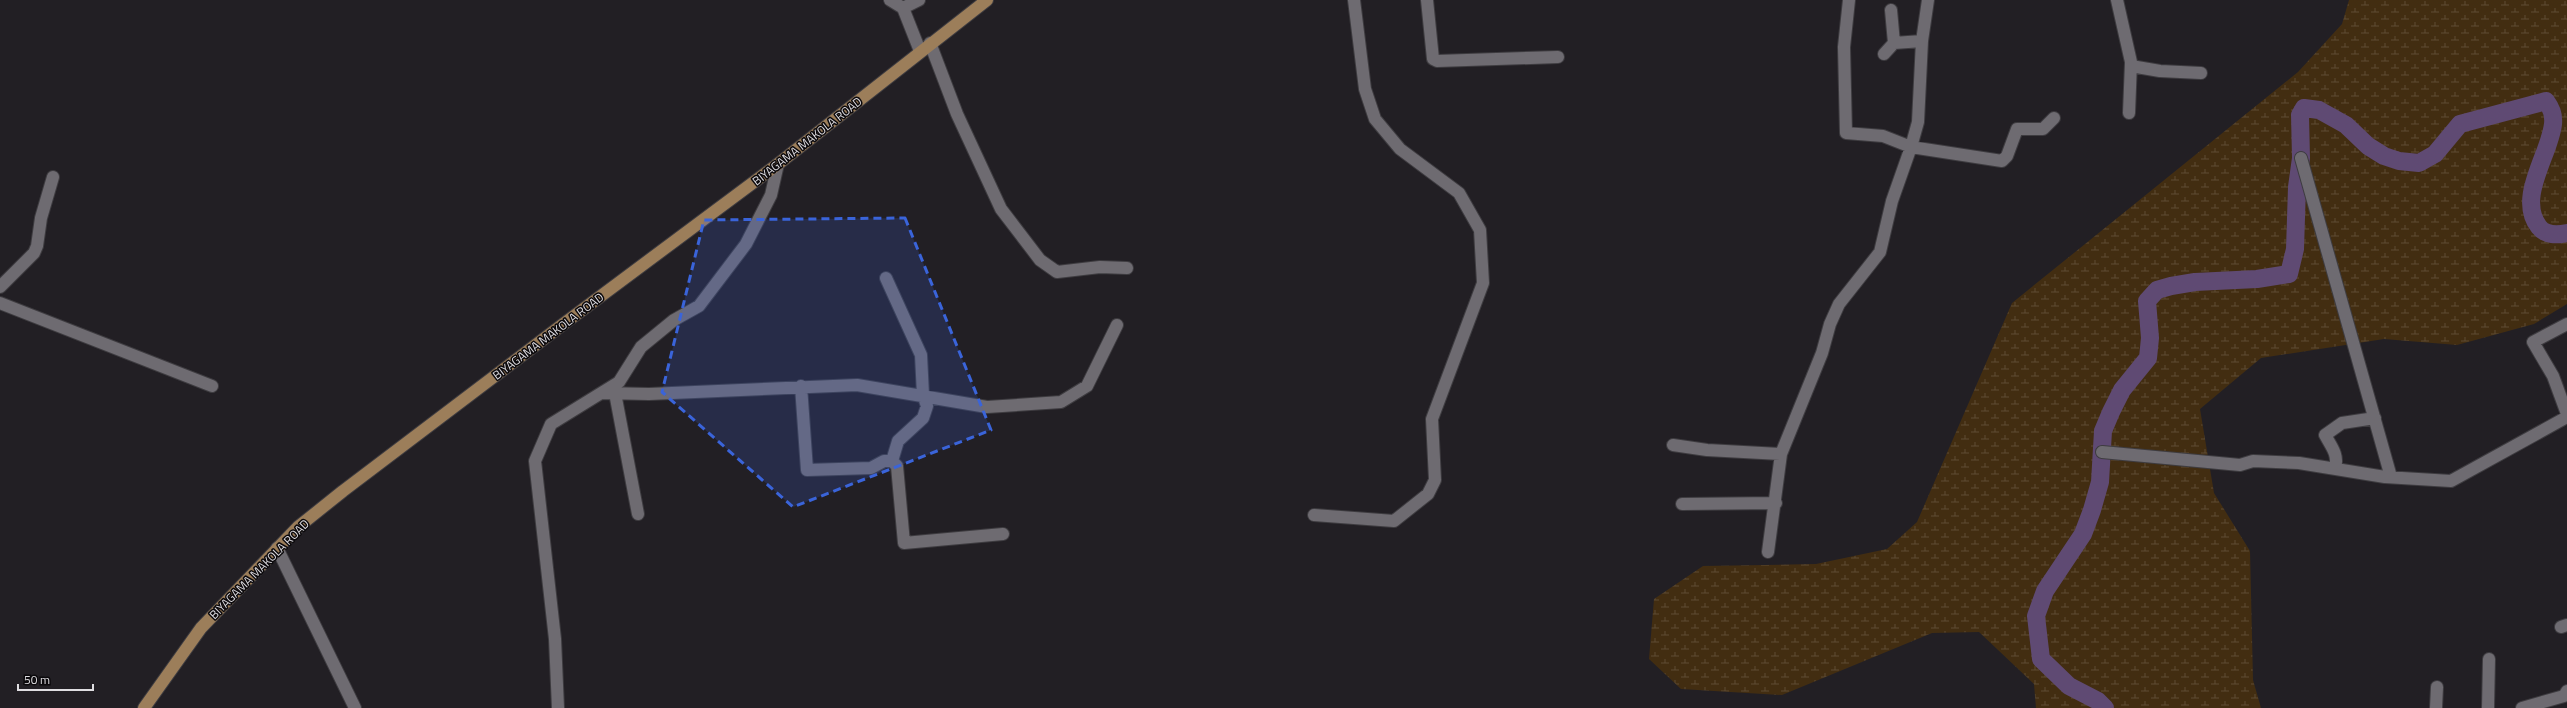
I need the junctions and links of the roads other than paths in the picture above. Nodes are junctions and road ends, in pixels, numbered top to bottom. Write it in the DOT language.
graph roads {
  1 [pos="890,0"];
  2 [pos="919,0"];
  3 [pos="987,0"];
  4 [pos="1354,0"];
  5 [pos="1427,0"];
  6 [pos="1849,0"];
  7 [pos="1928,0"];
  8 [pos="2117,0"];
  9 [pos="903,8"];
  10 [pos="1891,10"];
  11 [pos="1922,41"];
  12 [pos="1894,42"];
  13 [pos="930,43"];
  14 [pos="920,51"];
  15 [pos="1884,54"];
  16 [pos="1558,58"];
  17 [pos="2131,66"];
  18 [pos="2201,73"];
  19 [pos="2129,113"];
  20 [pos="2054,118"];
  21 [pos="1911,147"];
  22 [pos="2302,158"];
  23 [pos="778,164"];
  24 [pos="53,177"];
  25 [pos="1127,268"];
  26 [pos="886,278"];
  27 [pos="0,286"];
  28 [pos="0,302"];
  29 [pos="2567,324"];
  30 [pos="1117,325"];
  31 [pos="212,386"];
  32 [pos="801,386"];
  33 [pos="602,393"];
  34 [pos="615,393"];
  35 [pos="923,395"];
  36 [pos="2567,414"];
  37 [pos="2567,417"];
  38 [pos="2375,418"];
  39 [pos="1673,445"];
  40 [pos="2102,452"];
  41 [pos="1781,454"];
  42 [pos="892,461"];
  43 [pos="2336,468"];
  44 [pos="2391,477"];
  45 [pos="1682,504"];
  46 [pos="1776,504"];
  47 [pos="638,514"];
  48 [pos="1314,515"];
  49 [pos="1003,534"];
  50 [pos="277,548"];
  51 [pos="1768,552"];
  52 [pos="2489,659"];
  53 [pos="2437,687"];
  54 [pos="2567,692"];
  55 [pos="144,708"];
  56 [pos="356,708"];
  57 [pos="558,708"];
  58 [pos="2436,708"];
  59 [pos="2488,708"];
  60 [pos="2522,708"];
  1 -- 9 [label="street"];
  2 -- 9 [label="street"];
  3 -- 13 [label="main road, BIYAGAMA MAKOLA ROAD"];
  4 -- 48 [label="street"];
  5 -- 16 [label="street"];
  6 -- 21 [label="street"];
  7 -- 11 [label="street"];
  8 -- 17 [label="street"];
  9 -- 14 [label="street"];
  10 -- 12 [label="street"];
  11 -- 12 [label="street"];
  11 -- 21 [label="street"];
  12 -- 15 [label="street"];
  13 -- 14 [label="main road, BIYAGAMA MAKOLA ROAD"];
  13 -- 25 [label="street"];
  14 -- 23 [label="main road, BIYAGAMA MAKOLA ROAD"];
  17 -- 18 [label="street"];
  17 -- 19 [label="street"];
  20 -- 21 [label="street"];
  21 -- 41 [label="street"];
  22 -- 38 [label="street"];
  23 -- 33 [label="street"];
  23 -- 50 [label="main road, BIYAGAMA MAKOLA ROAD"];
  24 -- 27 [label="street"];
  26 -- 35 [label="street"];
  28 -- 31 [label="street"];
  29 -- 36 [label="street"];
  30 -- 35 [label="street"];
  32 -- 34 [label="street"];
  32 -- 35 [label="street"];
  32 -- 42 [label="street"];
  33 -- 34 [label="street"];
  33 -- 57 [label="street"];
  34 -- 47 [label="street"];
  35 -- 42 [label="street"];
  37 -- 44 [label="street"];
  38 -- 43 [label="street"];
  38 -- 44 [label="street"];
  39 -- 41 [label="street"];
  40 -- 43 [label="street"];
  41 -- 46 [label="street"];
  42 -- 49 [label="street"];
  43 -- 44 [label="street"];
  45 -- 46 [label="street"];
  46 -- 51 [label="street"];
  50 -- 55 [label="main road, BIYAGAMA MAKOLA ROAD"];
  50 -- 56 [label="street"];
  52 -- 59 [label="street"];
  53 -- 58 [label="street"];
  54 -- 60 [label="street"];
}
